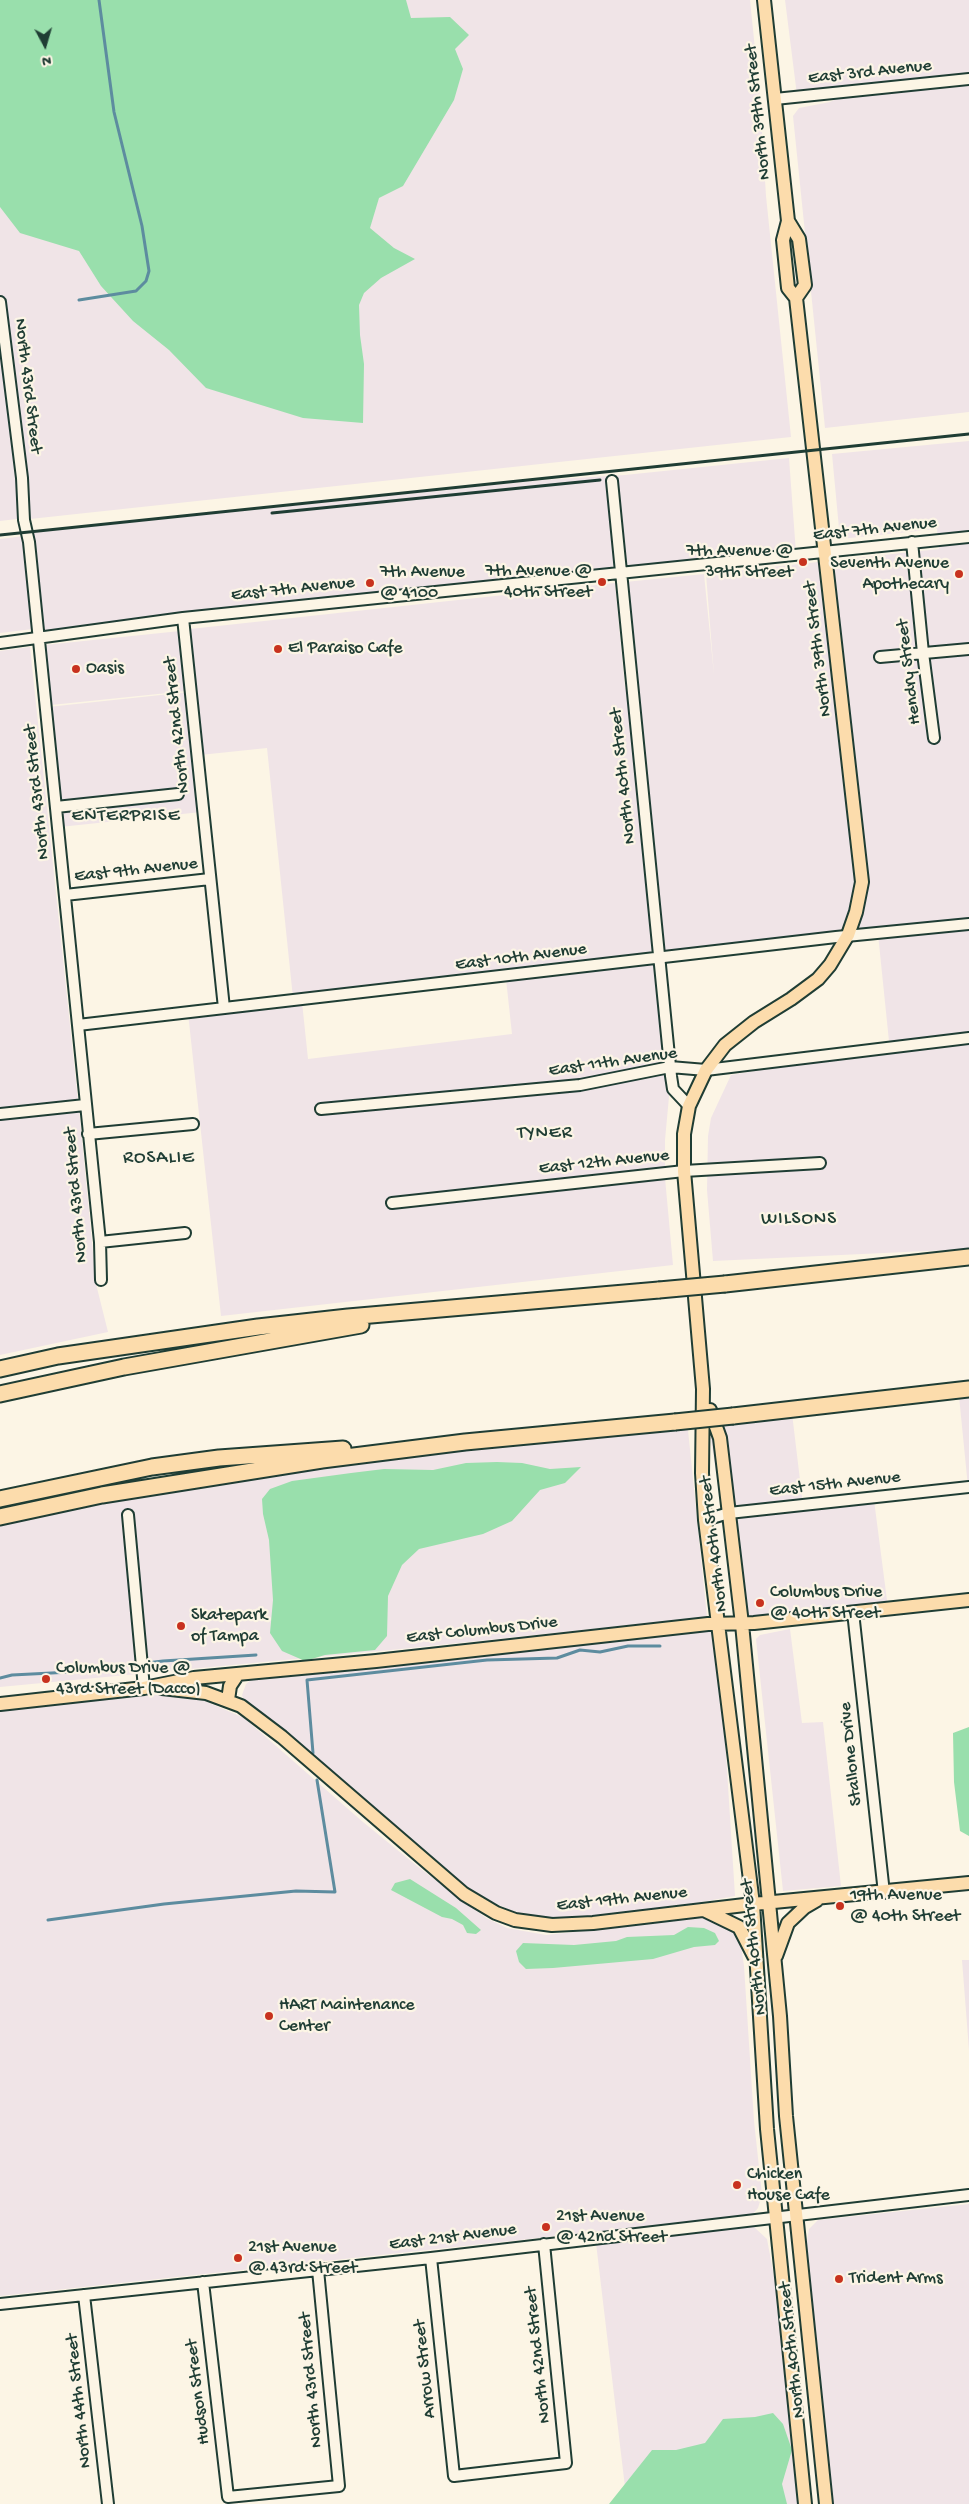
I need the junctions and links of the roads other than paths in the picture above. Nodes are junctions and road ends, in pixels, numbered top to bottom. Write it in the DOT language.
graph roads {
  1 [pos="764,0"];
  2 [pos="969,79"];
  3 [pos="775,99"];
  4 [pos="0,302"];
  5 [pos="612,481"];
  6 [pos="969,536"];
  7 [pos="912,542"];
  8 [pos="825,551"];
  9 [pos="622,572"];
  10 [pos="183,618"];
  11 [pos="39,639"];
  12 [pos="0,643"];
  13 [pos="969,649"];
  14 [pos="923,653"];
  15 [pos="880,658"];
  16 [pos="934,738"];
  17 [pos="178,794"];
  18 [pos="56,807"];
  19 [pos="210,879"];
  20 [pos="65,895"];
  21 [pos="969,924"];
  22 [pos="848,935"];
  23 [pos="660,958"];
  24 [pos="224,1008"];
  25 [pos="78,1024"];
  26 [pos="969,1038"];
  27 [pos="670,1067"];
  28 [pos="706,1070"];
  29 [pos="85,1105"];
  30 [pos="690,1106"];
  31 [pos="321,1109"];
  32 [pos="0,1114"];
  33 [pos="193,1124"];
  34 [pos="88,1134"];
  35 [pos="820,1162"];
  36 [pos="684,1171"];
  37 [pos="392,1203"];
  38 [pos="185,1232"];
  39 [pos="100,1242"];
  40 [pos="969,1257"];
  41 [pos="101,1280"];
  42 [pos="471,1306"];
  43 [pos="0,1369"];
  44 [pos="704,1388"];
  45 [pos="969,1389"];
  46 [pos="0,1394"];
  47 [pos="464,1442"];
  48 [pos="969,1487"];
  49 [pos="0,1499"];
  50 [pos="729,1513"];
  51 [pos="128,1515"];
  52 [pos="0,1517"];
  53 [pos="705,1520"];
  54 [pos="969,1600"];
  55 [pos="853,1612"];
  56 [pos="719,1624"];
  57 [pos="742,1624"];
  58 [pos="238,1674"];
  59 [pos="144,1688"];
  60 [pos="228,1700"];
  61 [pos="0,1704"];
  62 [pos="969,1883"];
  63 [pos="884,1893"];
  64 [pos="821,1898"];
  65 [pos="769,1903"];
  66 [pos="753,1904"];
  67 [pos="703,1910"];
  68 [pos="775,1961"];
  69 [pos="757,1964"];
  70 [pos="969,2195"];
  71 [pos="796,2214"];
  72 [pos="776,2218"];
  73 [pos="544,2244"];
  74 [pos="431,2258"];
  75 [pos="318,2270"];
  76 [pos="203,2282"];
  77 [pos="84,2295"];
  78 [pos="0,2304"];
  79 [pos="812,2364"];
  80 [pos="792,2366"];
  81 [pos="454,2476"];
  82 [pos="228,2497"];
  83 [pos="108,2504"];
  84 [pos="805,2504"];
  85 [pos="826,2504"];
  1 -- 3 [label="main road, North 39th Street"];
  2 -- 3 [label="street, East 3rd Avenue"];
  3 -- 8 [label="main road, North 39th Street"];
  4 -- 11 [label="street, North 43rd Street"];
  5 -- 9 [label="street, North 40th Street"];
  6 -- 7 [label="street, East 7th Avenue"];
  7 -- 8 [label="street, East 7th Avenue"];
  7 -- 14 [label="street, Hendry Street"];
  8 -- 9 [label="street, East 7th Avenue"];
  8 -- 22 [label="main road, North 39th Street"];
  9 -- 10 [label="street, East 7th Avenue"];
  9 -- 23 [label="street, North 40th Street"];
  10 -- 11 [label="street, East 7th Avenue"];
  10 -- 19 [label="street, North 42nd Street"];
  11 -- 12 [label="street, East 7th Avenue"];
  11 -- 18 [label="street, North 43rd Street"];
  13 -- 14 [label="street"];
  14 -- 15 [label="street"];
  14 -- 16 [label="street, Hendry Street"];
  17 -- 18 [label="street"];
  18 -- 20 [label="street, North 43rd Street"];
  19 -- 20 [label="street, East 9th Avenue"];
  19 -- 24 [label="street, North 42nd Street"];
  20 -- 25 [label="street, North 43rd Street"];
  21 -- 22 [label="street, East 10th Avenue"];
  22 -- 23 [label="street, East 10th Avenue"];
  22 -- 28 [label="main road, North 40th Street"];
  23 -- 24 [label="street, East 10th Avenue"];
  23 -- 27 [label="street, North 40th Street"];
  24 -- 25 [label="street, East 10th Avenue"];
  25 -- 29 [label="street, North 43rd Street"];
  26 -- 28 [label="street, East 11th Avenue"];
  27 -- 28 [label="street, East 11th Avenue"];
  27 -- 30 [label="street, North 40th Street"];
  27 -- 31 [label="street, East 11th Avenue"];
  28 -- 30 [label="main road, North 40th Street"];
  29 -- 32 [label="street"];
  29 -- 34 [label="street, North 43rd Street"];
  30 -- 36 [label="main road, North 40th Street"];
  33 -- 34 [label="street"];
  34 -- 39 [label="street, North 43rd Street"];
  35 -- 36 [label="street, East 12th Avenue"];
  36 -- 37 [label="street, East 12th Avenue"];
  36 -- 44 [label="main road, North 40th Street"];
  38 -- 39 [label="street"];
  39 -- 41 [label="street, North 43rd Street"];
  40 -- 42 [label="highway, bridge"];
  42 -- 43 [label="highway"];
  42 -- 46 [label="highway"];
  44 -- 50 [label="main road, North 40th Street"];
  44 -- 53 [label="main road, North 40th Street"];
  45 -- 47 [label="highway, bridge"];
  47 -- 49 [label="highway"];
  47 -- 52 [label="highway"];
  48 -- 50 [label="street, East 15th Avenue"];
  50 -- 53 [label="street, East 15th Avenue"];
  50 -- 57 [label="main road, North 40th Street"];
  51 -- 59 [label="street"];
  53 -- 56 [label="main road, North 40th Street"];
  54 -- 55 [label="main road, East Columbus Drive"];
  55 -- 57 [label="main road, East Columbus Drive"];
  55 -- 63 [label="street, Stallone Drive"];
  56 -- 57 [label="main road, East Columbus Drive"];
  56 -- 58 [label="main road, East Columbus Drive"];
  56 -- 66 [label="main road, North 40th Street"];
  57 -- 65 [label="main road, North 40th Street"];
  58 -- 59 [label="main road, East Columbus Drive"];
  58 -- 60 [label="main road"];
  59 -- 60 [label="main road, East 19th Avenue"];
  59 -- 61 [label="main road, East Columbus Drive"];
  60 -- 67 [label="main road, East 19th Avenue"];
  62 -- 63 [label="main road, East 19th Avenue"];
  63 -- 64 [label="main road, East 19th Avenue"];
  64 -- 65 [label="main road, East 19th Avenue"];
  64 -- 68 [label="main road"];
  65 -- 66 [label="main road, East 19th Avenue"];
  65 -- 68 [label="main road, North 40th Street"];
  66 -- 67 [label="main road, East 19th Avenue"];
  66 -- 69 [label="main road, North 40th Street"];
  67 -- 69 [label="main road"];
  68 -- 71 [label="main road, North 40th Street"];
  69 -- 72 [label="main road, North 40th Street"];
  70 -- 71 [label="street, East 21st Avenue"];
  71 -- 72 [label="street, East 21st Avenue"];
  71 -- 79 [label="main road, North 40th Street"];
  72 -- 73 [label="street, East 21st Avenue"];
  72 -- 80 [label="main road, North 40th Street"];
  73 -- 74 [label="street, East 21st Avenue"];
  73 -- 81 [label="street, North 42nd Street"];
  74 -- 75 [label="street, East 21st Avenue"];
  74 -- 81 [label="street, Arrow Street"];
  75 -- 76 [label="street, East 21st Avenue"];
  75 -- 82 [label="street, North 43rd Street"];
  76 -- 77 [label="street, East 21st Avenue"];
  76 -- 82 [label="street, Hudson Street"];
  77 -- 78 [label="street, East 21st Avenue"];
  77 -- 83 [label="street, North 44th Street"];
  79 -- 80 [label="main road"];
  79 -- 85 [label="main road, North 40th Street"];
  80 -- 84 [label="main road, North 40th Street"];
}
